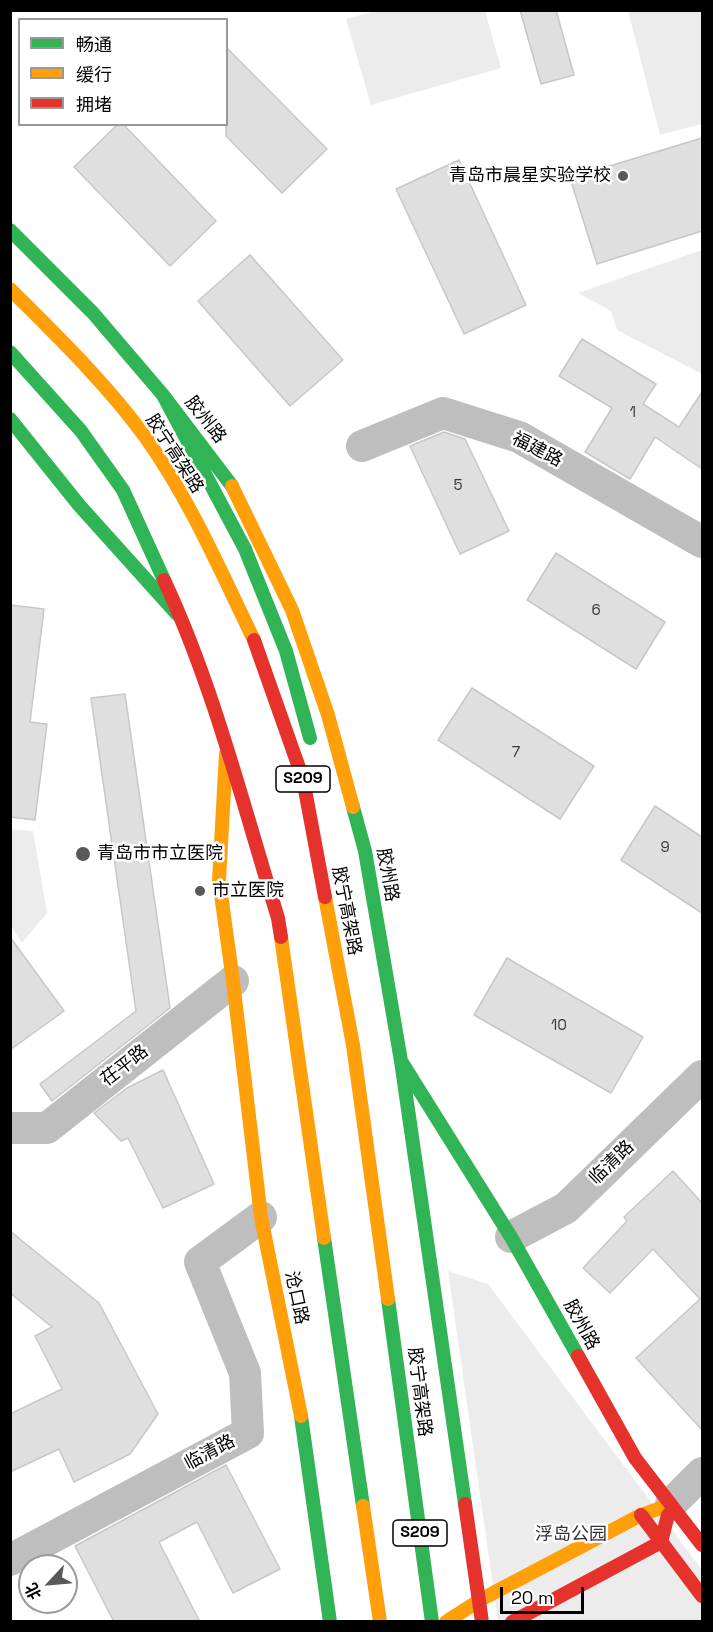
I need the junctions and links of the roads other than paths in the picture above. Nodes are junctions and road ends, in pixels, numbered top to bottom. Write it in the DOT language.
graph roads {
  1 [pos="10,230"];
  2 [pos="10,290"];
  3 [pos="10,352"];
  4 [pos="163,395"];
  5 [pos="10,419"];
  6 [pos="362,446"];
  7 [pos="702,542"];
  8 [pos="183,620"];
  9 [pos="226,754"];
  10 [pos="315,754"];
  11 [pos="341,907"];
  12 [pos="232,981"];
  13 [pos="353,1045"];
  14 [pos="401,1061"];
  15 [pos="702,1076"];
  16 [pos="10,1128"];
  17 [pos="261,1217"];
  18 [pos="511,1237"];
  19 [pos="702,1473"];
  20 [pos="671,1504"];
  21 [pos="641,1515"];
  22 [pos="661,1542"];
  23 [pos="702,1545"];
  24 [pos="10,1560"];
  25 [pos="702,1596"];
  26 [pos="480,1600"];
  27 [pos="330,1622"];
  28 [pos="380,1622"];
  29 [pos="432,1622"];
  30 [pos="446,1622"];
  31 [pos="483,1622"];
  32 [pos="512,1622"];
  1 -- 4 [label="main road, 胶州路"];
  2 -- 13 [label="main road, 胶宁高架路 / S209"];
  3 -- 8 [label="main road, S209"];
  4 -- 10 [label="main road"];
  4 -- 14 [label="main road, 胶州路"];
  5 -- 8 [label="main road"];
  6 -- 7 [label="street, 福建路"];
  8 -- 9 [label="main road, S209"];
  9 -- 12 [label="main road"];
  9 -- 28 [label="main road, S209"];
  11 -- 13 [label="main road"];
  12 -- 16 [label="street, 茌平路"];
  12 -- 17 [label="main road, 沧口路"];
  13 -- 29 [label="main road, 胶宁高架路 / S209"];
  14 -- 18 [label="main road, 胶州路"];
  14 -- 26 [label="main road"];
  15 -- 18 [label="street, 临清路"];
  17 -- 24 [label="street, 临清路"];
  17 -- 27 [label="main road, 沧口路"];
  18 -- 20 [label="main road, 胶州路"];
  19 -- 20 [label="street"];
  20 -- 21 [label="main road"];
  20 -- 22 [label="main road"];
  20 -- 23 [label="main road, 胶州路"];
  21 -- 22 [label="main road"];
  21 -- 26 [label="main road"];
  22 -- 25 [label="main road"];
  22 -- 32 [label="main road"];
  26 -- 30 [label="main road"];
  26 -- 31 [label="main road"];
}
